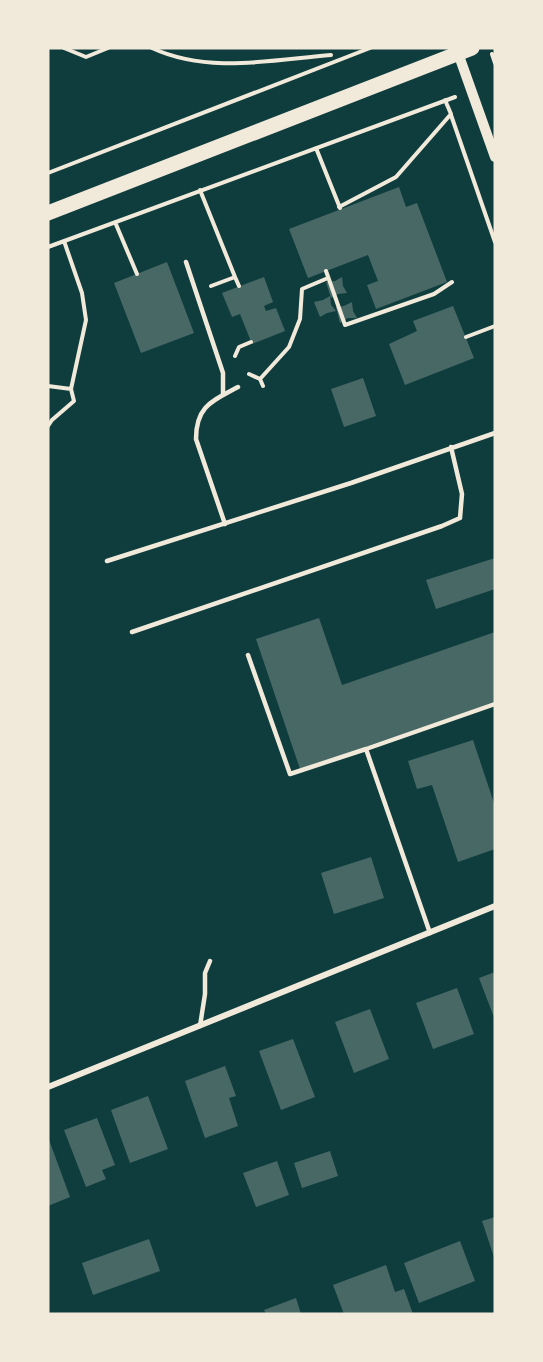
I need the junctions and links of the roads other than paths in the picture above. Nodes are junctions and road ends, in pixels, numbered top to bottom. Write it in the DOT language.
graph roads {
  1 [pos="462,50"];
  2 [pos="495,157"];
  3 [pos="48,213"];
  4 [pos="186,262"];
  5 [pos="238,387"];
  6 [pos="223,395"];
  7 [pos="495,433"];
  8 [pos="451,447"];
  9 [pos="225,524"];
  10 [pos="107,561"];
  11 [pos="132,632"];
  12 [pos="248,655"];
  13 [pos="495,705"];
  14 [pos="366,749"];
  15 [pos="495,906"];
  16 [pos="430,933"];
  17 [pos="210,961"];
  18 [pos="200,1026"];
  19 [pos="48,1087"];
  1 -- 2 [label="street"];
  1 -- 3 [label="main road"];
  4 -- 6 [label="lane"];
  5 -- 6 [label="lane"];
  6 -- 9 [label="lane"];
  7 -- 8 [label="lane"];
  8 -- 9 [label="lane"];
  8 -- 11 [label="lane"];
  9 -- 10 [label="lane"];
  12 -- 14 [label="lane"];
  13 -- 14 [label="lane"];
  14 -- 16 [label="lane"];
  15 -- 16 [label="street"];
  16 -- 18 [label="street"];
  17 -- 18 [label="lane"];
  18 -- 19 [label="street"];
}
